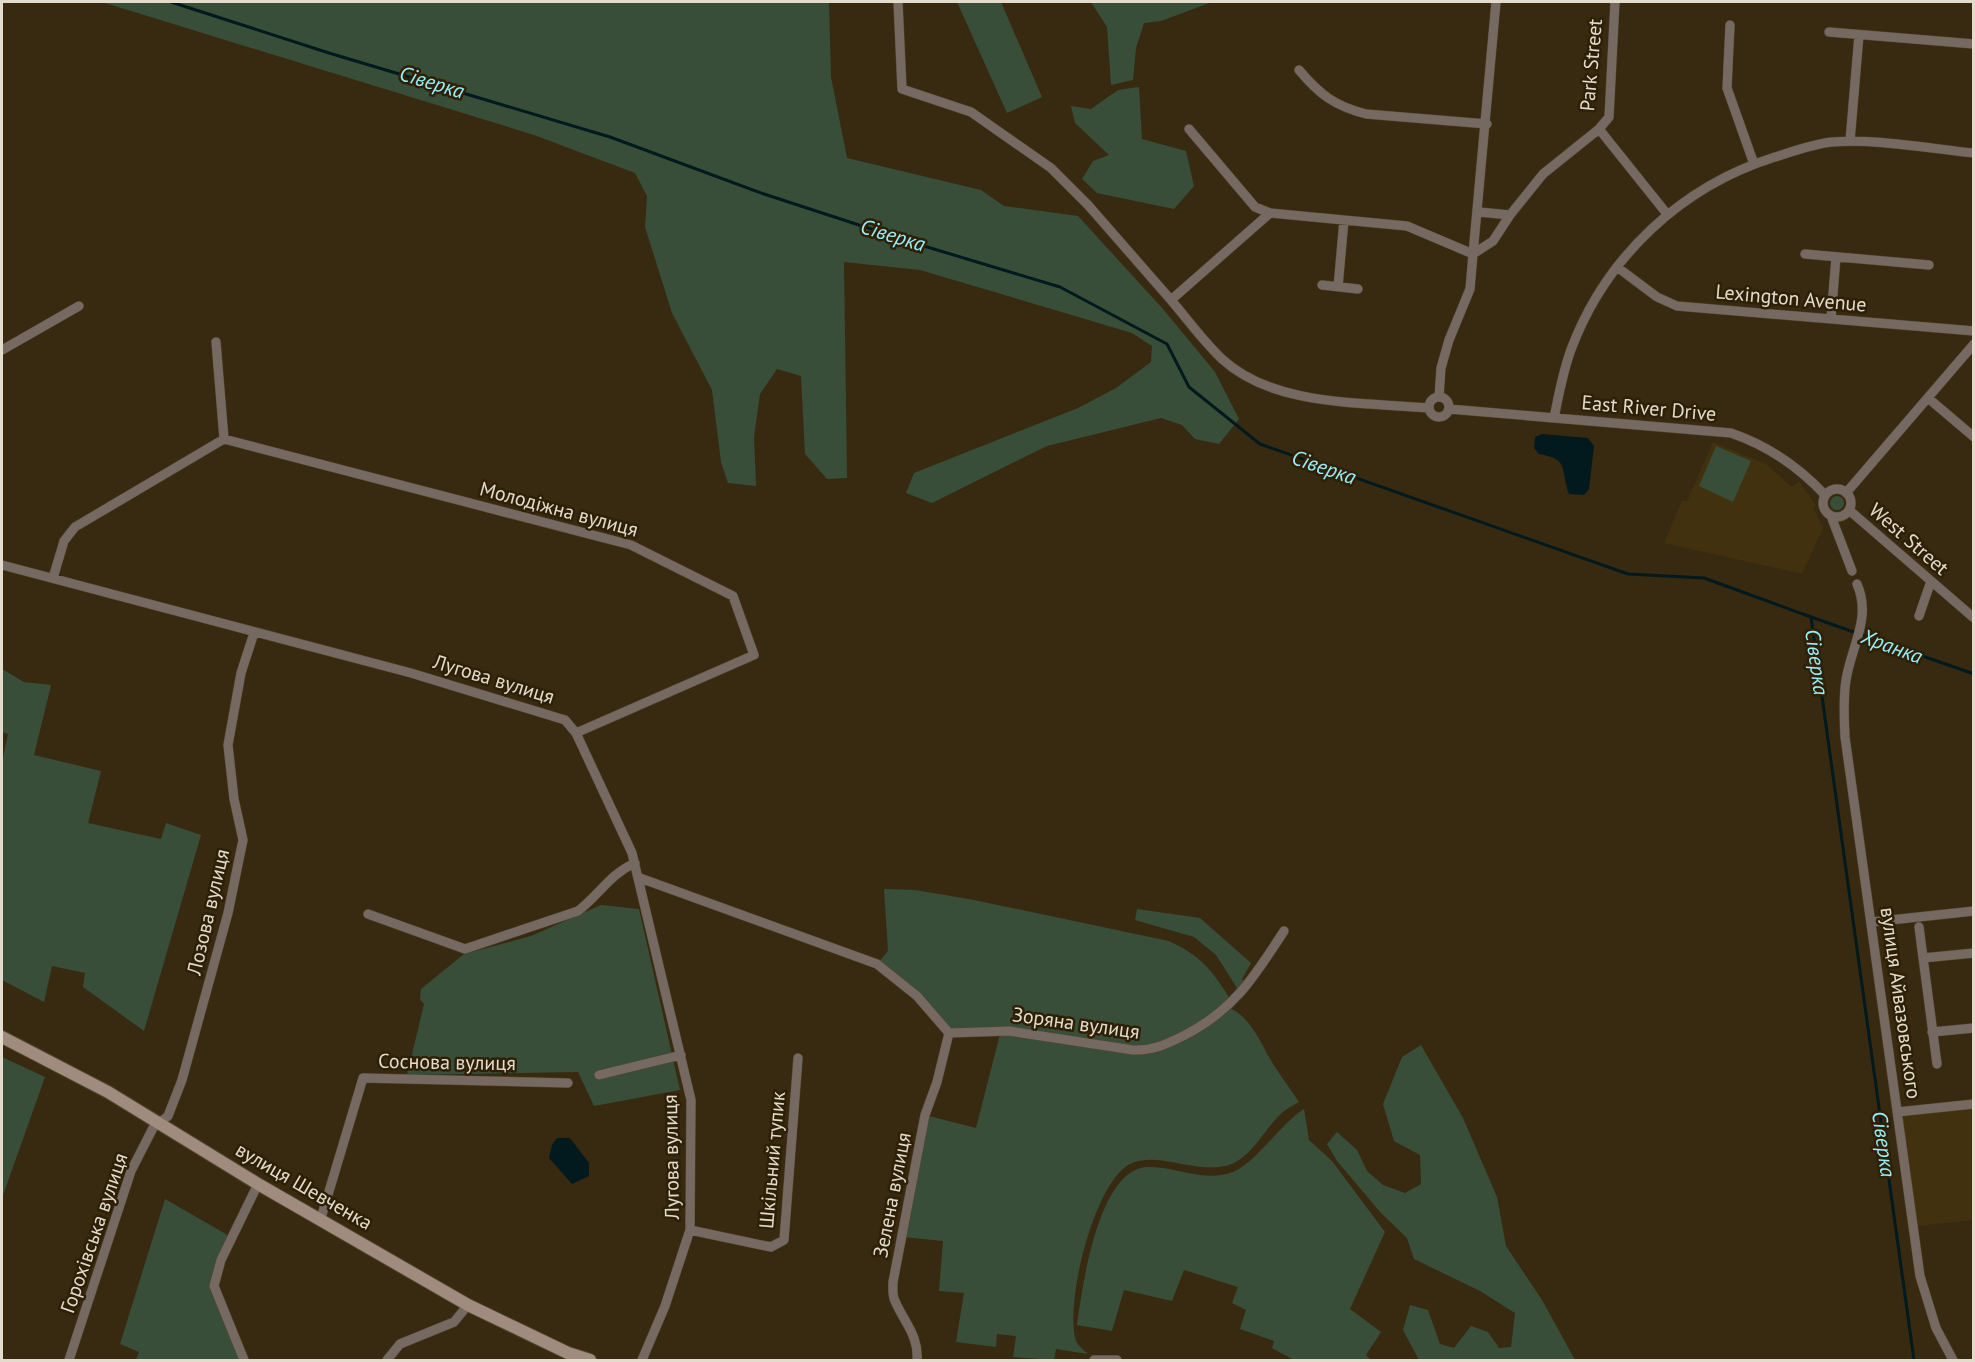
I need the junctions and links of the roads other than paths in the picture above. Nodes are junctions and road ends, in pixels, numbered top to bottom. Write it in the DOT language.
graph roads {
  1 [pos="898,2"];
  2 [pos="1496,2"];
  3 [pos="1615,2"];
  4 [pos="1730,25"];
  5 [pos="1829,32"];
  6 [pos="1859,35"];
  7 [pos="1974,44"];
  8 [pos="1299,70"];
  9 [pos="1487,124"];
  10 [pos="1189,129"];
  11 [pos="1599,129"];
  12 [pos="1850,141"];
  13 [pos="1974,153"];
  14 [pos="1754,164"];
  15 [pos="1479,212"];
  16 [pos="1270,213"];
  17 [pos="1667,214"];
  18 [pos="1510,215"];
  19 [pos="1344,220"];
  20 [pos="1473,254"];
  21 [pos="1805,254"];
  22 [pos="1836,257"];
  23 [pos="1929,265"];
  24 [pos="1617,267"];
  25 [pos="1322,285"];
  26 [pos="1338,287"];
  27 [pos="1358,289"];
  28 [pos="1171,300"];
  29 [pos="79,306"];
  30 [pos="1832,319"];
  31 [pos="1974,331"];
  32 [pos="216,342"];
  33 [pos="1974,344"];
  34 [pos="2,350"];
  35 [pos="1439,397"];
  36 [pos="1928,398"];
  37 [pos="1429,408"];
  38 [pos="1449,408"];
  39 [pos="1554,418"];
  40 [pos="1974,437"];
  41 [pos="224,439"];
  42 [pos="1846,493"];
  43 [pos="1825,495"];
  44 [pos="1849,510"];
  45 [pos="1831,516"];
  46 [pos="2,565"];
  47 [pos="1852,571"];
  48 [pos="53,578"];
  49 [pos="1931,581"];
  50 [pos="1857,584"];
  51 [pos="1919,616"];
  52 [pos="1974,618"];
  53 [pos="254,633"];
  54 [pos="576,733"];
  55 [pos="635,862"];
  56 [pos="640,878"];
  57 [pos="1974,910"];
  58 [pos="368,914"];
  59 [pos="1872,922"];
  60 [pos="1919,927"];
  61 [pos="1284,931"];
  62 [pos="1974,953"];
  63 [pos="1923,958"];
  64 [pos="1974,1028"];
  65 [pos="1932,1032"];
  66 [pos="949,1033"];
  67 [pos="2,1036"];
  68 [pos="681,1055"];
  69 [pos="798,1058"];
  70 [pos="1937,1064"];
  71 [pos="598,1075"];
  72 [pos="568,1083"];
  73 [pos="1974,1104"];
  74 [pos="1897,1112"];
  75 [pos="161,1122"];
  76 [pos="258,1184"];
  77 [pos="321,1218"];
  78 [pos="690,1230"];
  79 [pos="468,1305"];
  80 [pos="69,1360"];
  81 [pos="244,1360"];
  82 [pos="387,1360"];
  83 [pos="590,1360"];
  84 [pos="642,1360"];
  85 [pos="916,1360"];
  86 [pos="1094,1360"];
  87 [pos="1116,1360"];
  88 [pos="1953,1360"];
  1 -- 28 [label="street"];
  2 -- 9 [label="street"];
  3 -- 11 [label="street, Park Street"];
  4 -- 14 [label="street"];
  5 -- 6 [label="street"];
  6 -- 7 [label="street"];
  6 -- 12 [label="street"];
  8 -- 9 [label="street"];
  9 -- 15 [label="street"];
  10 -- 16 [label="street"];
  11 -- 17 [label="street, Park Street"];
  11 -- 18 [label="street"];
  12 -- 13 [label="street"];
  12 -- 14 [label="street"];
  14 -- 17 [label="street"];
  15 -- 18 [label="street"];
  15 -- 20 [label="street"];
  16 -- 19 [label="street"];
  16 -- 28 [label="street"];
  17 -- 24 [label="street"];
  18 -- 20 [label="street"];
  19 -- 20 [label="street"];
  19 -- 26 [label="street"];
  20 -- 35 [label="street"];
  21 -- 22 [label="street"];
  22 -- 23 [label="street"];
  22 -- 30 [label="street"];
  24 -- 30 [label="street, Lexington Avenue"];
  24 -- 39 [label="street"];
  25 -- 26 [label="street"];
  26 -- 27 [label="street"];
  28 -- 37 [label="street"];
  29 -- 34 [label="street"];
  30 -- 31 [label="street, Lexington Avenue"];
  32 -- 41 [label="street"];
  33 -- 36 [label="street, West Street"];
  35 -- 37 [label="street"];
  35 -- 38 [label="street"];
  36 -- 40 [label="street"];
  36 -- 42 [label="street, West Street"];
  37 -- 38 [label="street"];
  38 -- 39 [label="street, Еаst Rіvеr Drive"];
  39 -- 43 [label="street, Еаst Rіvеr Drive"];
  41 -- 48 [label="street"];
  41 -- 54 [label="street, Молодіжна вулиця"];
  42 -- 43 [label="street"];
  42 -- 44 [label="street"];
  43 -- 45 [label="street"];
  44 -- 45 [label="street"];
  44 -- 49 [label="street, West Street"];
  45 -- 47 [label="street"];
  46 -- 48 [label="street, Лугова вулиця"];
  48 -- 53 [label="street, Лугова вулиця"];
  49 -- 51 [label="street"];
  49 -- 52 [label="street, West Street"];
  50 -- 59 [label="street, вулиця Айвазовського"];
  53 -- 54 [label="street, Лугова вулиця"];
  53 -- 75 [label="street, Лозова вулиця"];
  54 -- 55 [label="street, Лугова вулиця"];
  55 -- 56 [label="street, Лугова вулиця"];
  55 -- 58 [label="street"];
  56 -- 66 [label="street"];
  56 -- 68 [label="street, Лугова вулиця"];
  57 -- 59 [label="street"];
  59 -- 74 [label="street, вулиця Айвазовського"];
  60 -- 63 [label="street"];
  61 -- 66 [label="street, Зоряна вулиця"];
  62 -- 63 [label="street"];
  63 -- 65 [label="street"];
  64 -- 65 [label="street"];
  65 -- 70 [label="street"];
  66 -- 85 [label="street, Зелена вулиця"];
  67 -- 75 [label="street, вулиця Шевченка"];
  68 -- 71 [label="street"];
  68 -- 78 [label="street, Лугова вулиця"];
  69 -- 78 [label="street, Шкільний тупик"];
  72 -- 77 [label="street, Соснова вулиця"];
  73 -- 74 [label="street"];
  74 -- 88 [label="street, вулиця Айвазовського"];
  75 -- 76 [label="street, вулиця Шевченка"];
  75 -- 80 [label="street, Горохівська вулиця"];
  76 -- 77 [label="street, вулиця Шевченка"];
  76 -- 81 [label="street"];
  77 -- 79 [label="street, вулиця Шевченка"];
  78 -- 84 [label="street, Лугова вулиця"];
  79 -- 82 [label="street"];
  79 -- 83 [label="street, вулиця Шевченка"];
  86 -- 87 [label="street"];
}
